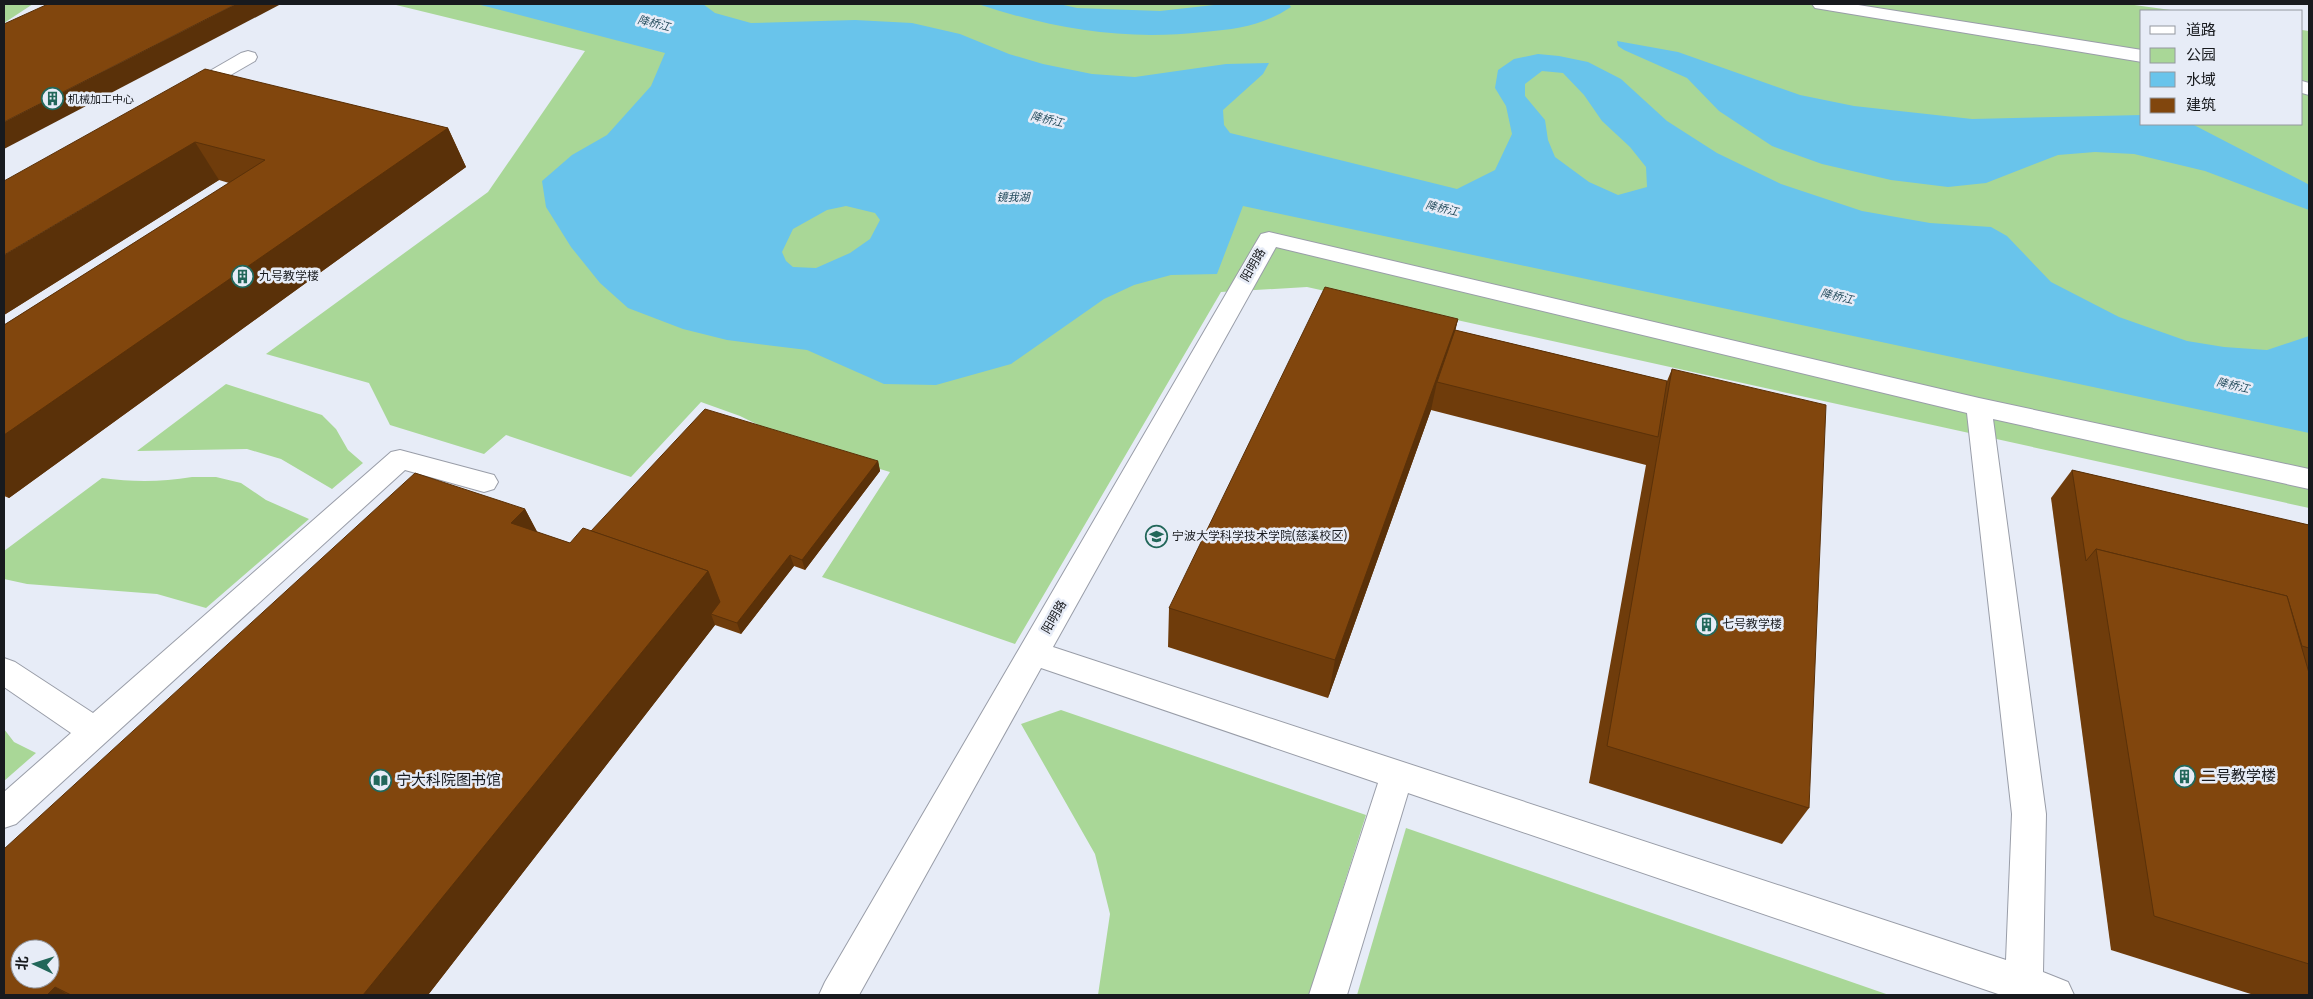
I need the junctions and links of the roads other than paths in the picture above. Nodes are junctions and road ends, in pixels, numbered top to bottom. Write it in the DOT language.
graph roads {
  1 [pos="1821,4"];
  2 [pos="2140,56"];
  3 [pos="248,57"];
  4 [pos="172,101"];
  5 [pos="1979,407"];
  6 [pos="2309,479"];
  7 [pos="484,482"];
  8 [pos="1033,653"];
  9 [pos="4,671"];
  10 [pos="95,732"];
  11 [pos="1397,774"];
  12 [pos="4,813"];
  13 [pos="2038,992"];
  14 [pos="838,995"];
  15 [pos="1328,995"];
  1 -- 2 [label="street"];
  3 -- 4 [label="street"];
  5 -- 6 [label="street"];
  5 -- 8 [label="street, 阳明路"];
  5 -- 13 [label="street"];
  7 -- 10 [label="street"];
  8 -- 11 [label="street"];
  8 -- 14 [label="street, 阳明路"];
  9 -- 10 [label="street"];
  10 -- 12 [label="street"];
  11 -- 13 [label="street"];
  11 -- 15 [label="street"];
}
